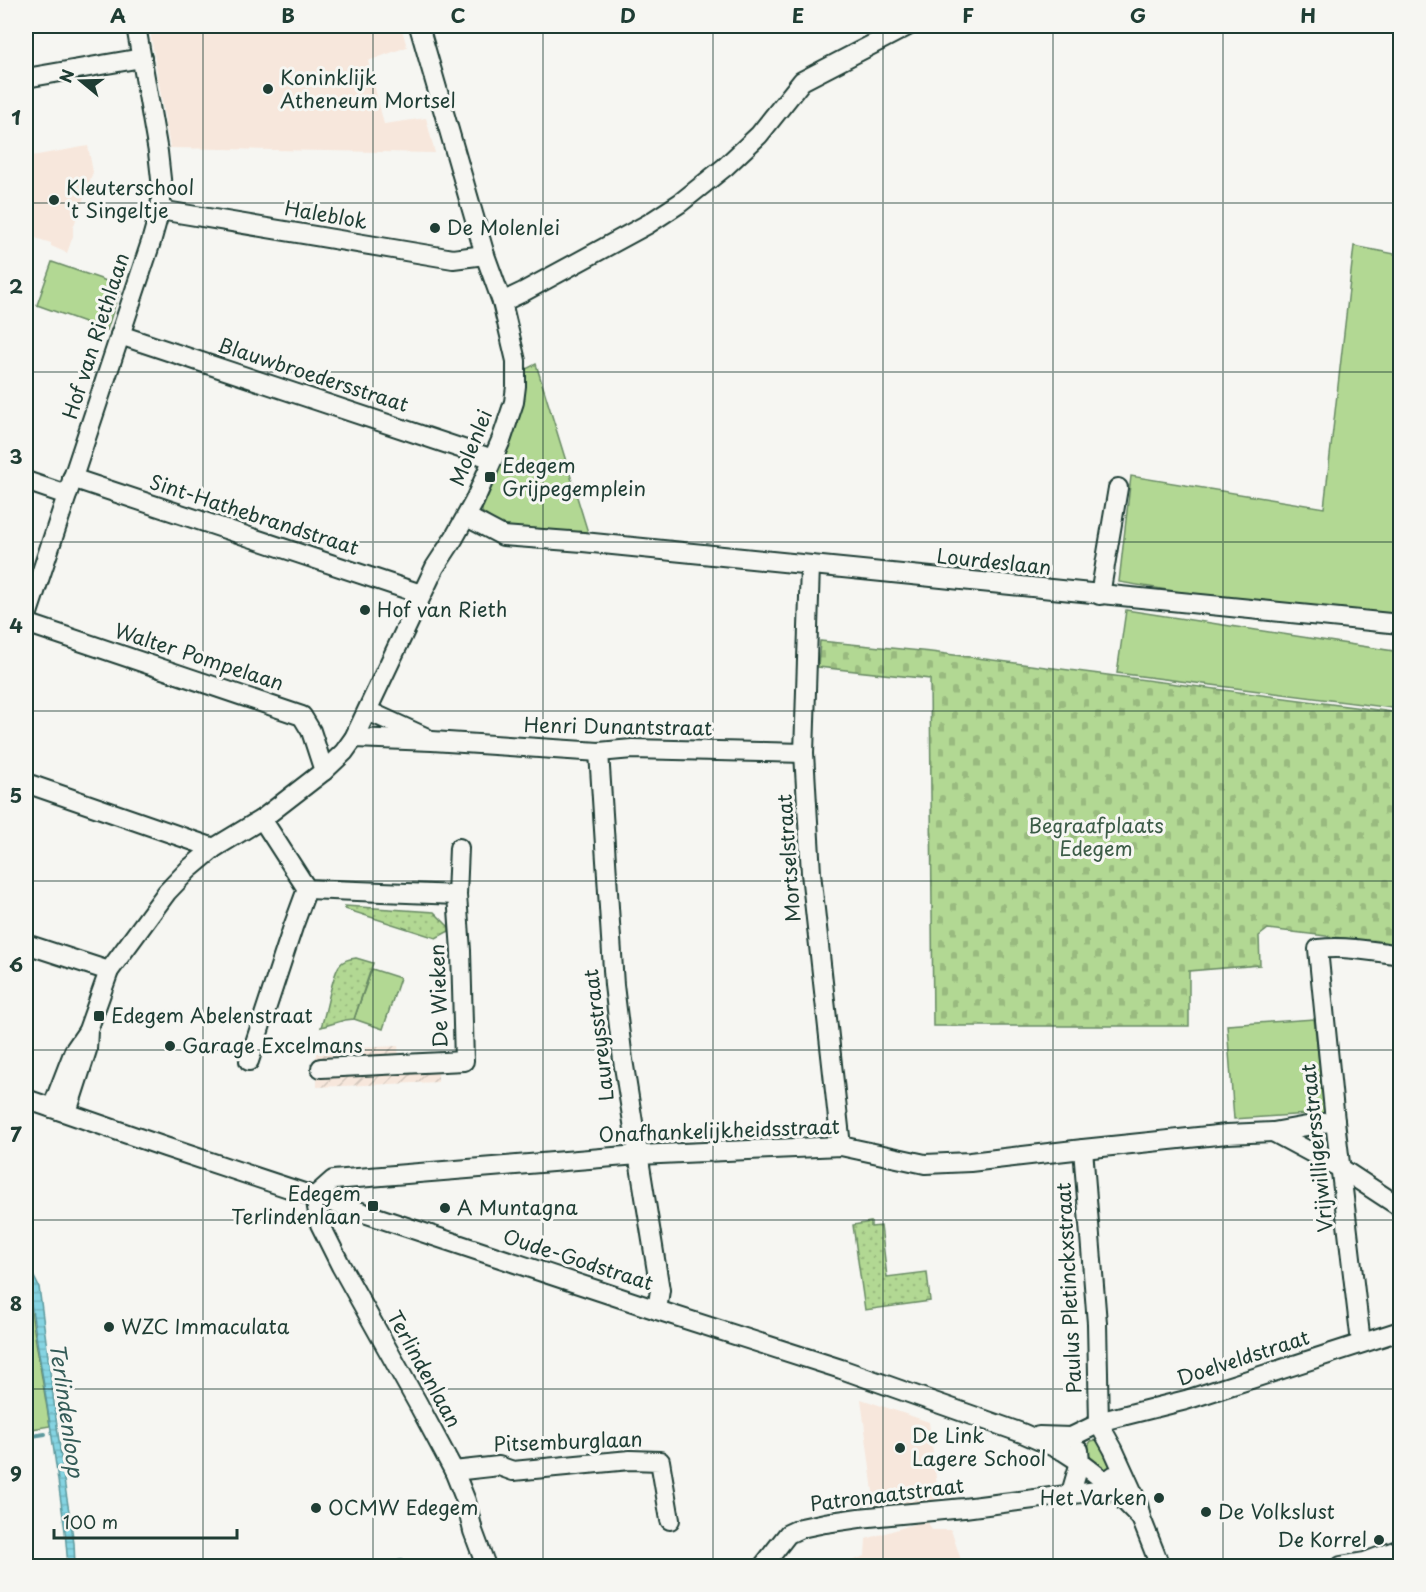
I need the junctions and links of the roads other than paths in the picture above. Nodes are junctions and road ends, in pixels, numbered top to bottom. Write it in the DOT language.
graph roads {
  1 [pos="136,26"];
  2 [pos="419,26"];
  3 [pos="908,26"];
  4 [pos="142,58"];
  5 [pos="26,78"];
  6 [pos="160,210"];
  7 [pos="485,255"];
  8 [pos="502,302"];
  9 [pos="120,335"];
  10 [pos="488,458"];
  11 [pos="26,480"];
  12 [pos="69,486"];
  13 [pos="1118,488"];
  14 [pos="466,517"];
  15 [pos="810,566"];
  16 [pos="435,567"];
  17 [pos="421,594"];
  18 [pos="1100,595"];
  19 [pos="26,621"];
  20 [pos="1401,624"];
  21 [pos="368,711"];
  22 [pos="354,738"];
  23 [pos="432,741"];
  24 [pos="599,752"];
  25 [pos="804,753"];
  26 [pos="324,771"];
  27 [pos="26,783"];
  28 [pos="262,819"];
  29 [pos="213,848"];
  30 [pos="459,848"];
  31 [pos="307,889"];
  32 [pos="457,894"];
  33 [pos="26,944"];
  34 [pos="1401,955"];
  35 [pos="109,971"];
  36 [pos="249,1061"];
  37 [pos="321,1068"];
  38 [pos="26,1099"];
  39 [pos="59,1110"];
  40 [pos="1335,1121"];
  41 [pos="1273,1132"];
  42 [pos="841,1146"];
  43 [pos="1083,1149"];
  44 [pos="638,1155"];
  45 [pos="1342,1169"];
  46 [pos="315,1196"];
  47 [pos="1401,1207"];
  48 [pos="657,1310"];
  49 [pos="1401,1331"];
  50 [pos="1361,1343"];
  51 [pos="1099,1424"];
  52 [pos="1022,1433"];
  53 [pos="1080,1462"];
  54 [pos="1120,1466"];
  55 [pos="454,1471"];
  56 [pos="1107,1483"];
  57 [pos="1070,1496"];
  58 [pos="1141,1518"];
  59 [pos="670,1520"];
  60 [pos="1395,1556"];
  61 [pos="486,1566"];
  62 [pos="763,1566"];
  63 [pos="1160,1566"];
  64 [pos="1341,1566"];
  1 -- 4 [label="street, Hof van Riethlaan"];
  2 -- 7 [label="street"];
  3 -- 8 [label="street"];
  4 -- 5 [label="street"];
  4 -- 6 [label="street, Hof van Riethlaan"];
  6 -- 7 [label="street, Haleblok"];
  6 -- 9 [label="street, Hof van Riethlaan"];
  7 -- 8 [label="street"];
  8 -- 10 [label="street"];
  9 -- 10 [label="street, Blauwbroedersstraat"];
  9 -- 12 [label="street, Hof van Riethlaan"];
  10 -- 14 [label="street, Molenlei"];
  10 -- 16 [label="street"];
  11 -- 12 [label="street, Sint-Hathebrandstraat"];
  12 -- 17 [label="street, Sint-Hathebrandstraat"];
  12 -- 19 [label="street, Hof van Riethlaan"];
  13 -- 18 [label="street"];
  14 -- 15 [label="street, Lourdeslaan"];
  14 -- 16 [label="street, Molenlei"];
  15 -- 18 [label="street, Lourdeslaan"];
  15 -- 25 [label="street, Mortselstraat"];
  16 -- 17 [label="street"];
  17 -- 21 [label="street"];
  18 -- 20 [label="street, Lourdeslaan"];
  19 -- 26 [label="street, Walter Pompelaan"];
  21 -- 22 [label="street"];
  21 -- 23 [label="street, Henri Dunantstraat"];
  22 -- 23 [label="street, Henri Dunantstraat"];
  22 -- 26 [label="street"];
  23 -- 24 [label="street, Henri Dunantstraat"];
  24 -- 25 [label="street, Henri Dunantstraat"];
  24 -- 44 [label="street, Laureysstraat"];
  25 -- 42 [label="street, Mortselstraat"];
  26 -- 28 [label="street"];
  27 -- 29 [label="street"];
  28 -- 29 [label="street"];
  28 -- 31 [label="street"];
  29 -- 35 [label="street"];
  30 -- 32 [label="street, De Wieken"];
  31 -- 32 [label="street"];
  31 -- 36 [label="street"];
  32 -- 37 [label="street, De Wieken"];
  33 -- 35 [label="street"];
  34 -- 40 [label="street, Vrijwilligersstraat"];
  35 -- 39 [label="street"];
  38 -- 39 [label="street, Oude-Godstraat"];
  39 -- 46 [label="street, Oude-Godstraat"];
  40 -- 41 [label="street, Onafhankelijkheidsstraat"];
  40 -- 45 [label="street, Vrijwilligersstraat"];
  41 -- 43 [label="street, Onafhankelijkheidsstraat"];
  41 -- 45 [label="street"];
  42 -- 43 [label="street, Onafhankelijkheidsstraat"];
  42 -- 44 [label="street, Onafhankelijkheidsstraat"];
  43 -- 51 [label="street, Paulus Pletinckxstraat"];
  44 -- 46 [label="street, Onafhankelijkheidsstraat"];
  44 -- 48 [label="street, Laureysstraat"];
  45 -- 47 [label="street"];
  45 -- 50 [label="street, Vrijwilligersstraat"];
  46 -- 48 [label="street, Oude-Godstraat"];
  46 -- 55 [label="street, Terlindenlaan"];
  48 -- 52 [label="street, Oude-Godstraat"];
  49 -- 50 [label="street, Doelveldstraat"];
  50 -- 51 [label="street, Doelveldstraat"];
  51 -- 52 [label="street, Oude-Godstraat"];
  51 -- 53 [label="street"];
  51 -- 54 [label="street"];
  52 -- 53 [label="street, Oude-Godstraat"];
  53 -- 56 [label="street, Oude-Godstraat"];
  53 -- 57 [label="street"];
  54 -- 56 [label="street"];
  54 -- 58 [label="street"];
  55 -- 59 [label="street, Pitsemburglaan"];
  55 -- 61 [label="street, Terlindenlaan"];
  56 -- 57 [label="street, Patronaatstraat"];
  56 -- 58 [label="street, Oude-Godstraat"];
  57 -- 62 [label="street, Patronaatstraat"];
  58 -- 63 [label="street"];
  60 -- 64 [label="street"];
}
